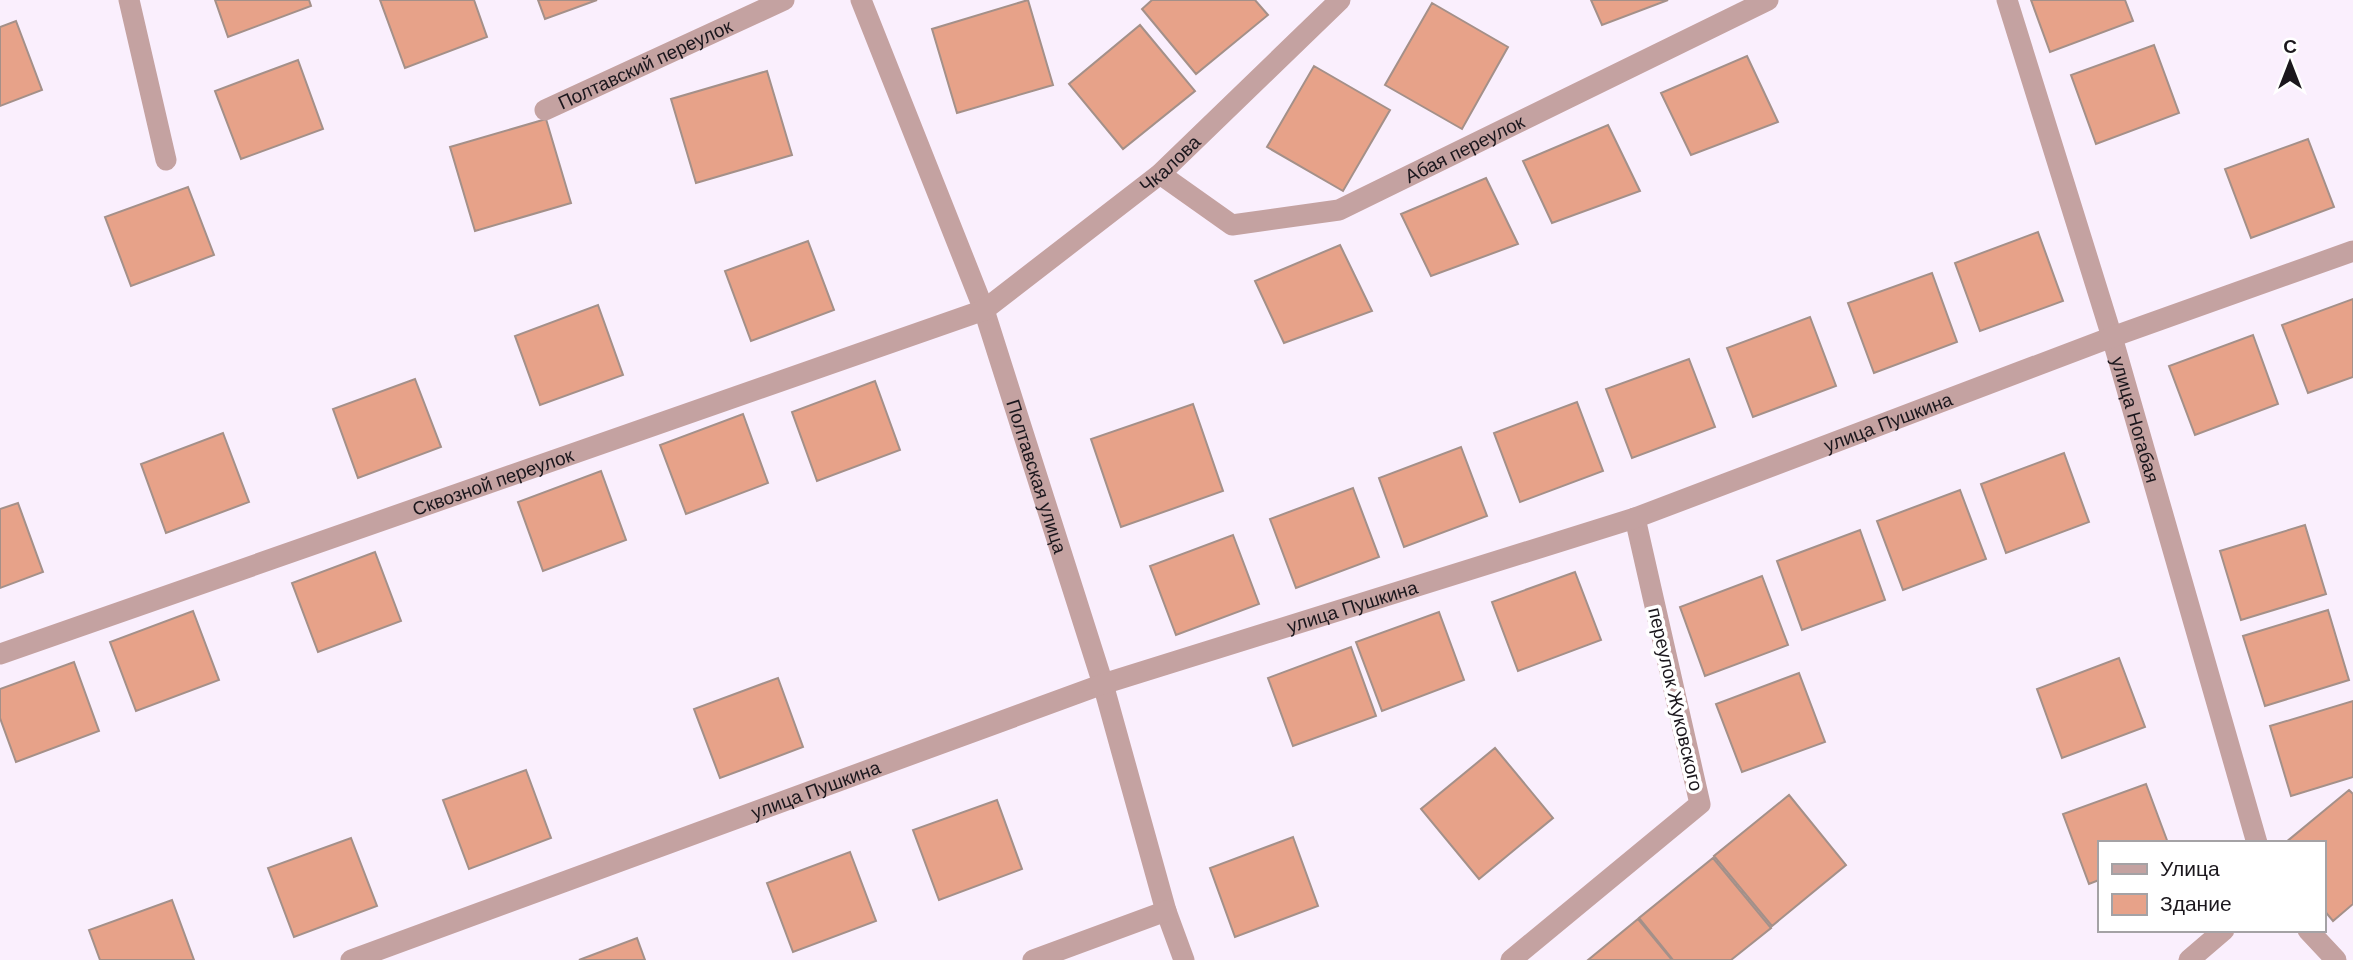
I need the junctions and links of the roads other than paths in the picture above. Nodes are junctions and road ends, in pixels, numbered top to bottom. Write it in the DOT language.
graph roads {
  1 [pos="130,0"];
  2 [pos="784,0"];
  3 [pos="861,0"];
  4 [pos="1340,0"];
  5 [pos="1768,0"];
  6 [pos="2007,0"];
  7 [pos="545,110"];
  8 [pos="166,160"];
  9 [pos="1160,174"];
  10 [pos="2353,251"];
  11 [pos="985,310"];
  12 [pos="2112,337"];
  13 [pos="1635,518"];
  14 [pos="0,654"];
  15 [pos="1103,684"];
  16 [pos="2256,841"];
  17 [pos="1166,911"];
  18 [pos="2222,932"];
  19 [pos="2310,932"];
  20 [pos="351,960"];
  21 [pos="1033,960"];
  22 [pos="1184,960"];
  23 [pos="1511,960"];
  24 [pos="2189,960"];
  25 [pos="2336,960"];
  1 -- 8 [label="street"];
  2 -- 7 [label="street, Полтавский переулок"];
  3 -- 11 [label="street, Полтавская улица"];
  4 -- 9 [label="street, Чкалова"];
  5 -- 9 [label="street, Абая переулок"];
  6 -- 12 [label="street, улица Ногабая"];
  9 -- 11 [label="street, Чкалова"];
  10 -- 12 [label="street, улица Пушкина"];
  11 -- 14 [label="street, Сквозной переулок"];
  11 -- 15 [label="street, Полтавская улица"];
  12 -- 13 [label="street, улица Пушкина"];
  12 -- 16 [label="street, улица Ногабая"];
  13 -- 15 [label="street, улица Пушкина"];
  13 -- 23 [label="street, переулок Жуковского"];
  15 -- 17 [label="street, Полтавская улица"];
  15 -- 20 [label="street, улица Пушкина"];
  17 -- 21 [label="street"];
  17 -- 22 [label="street, Полтавская улица"];
  18 -- 24 [label="street"];
  19 -- 25 [label="street"];
}
